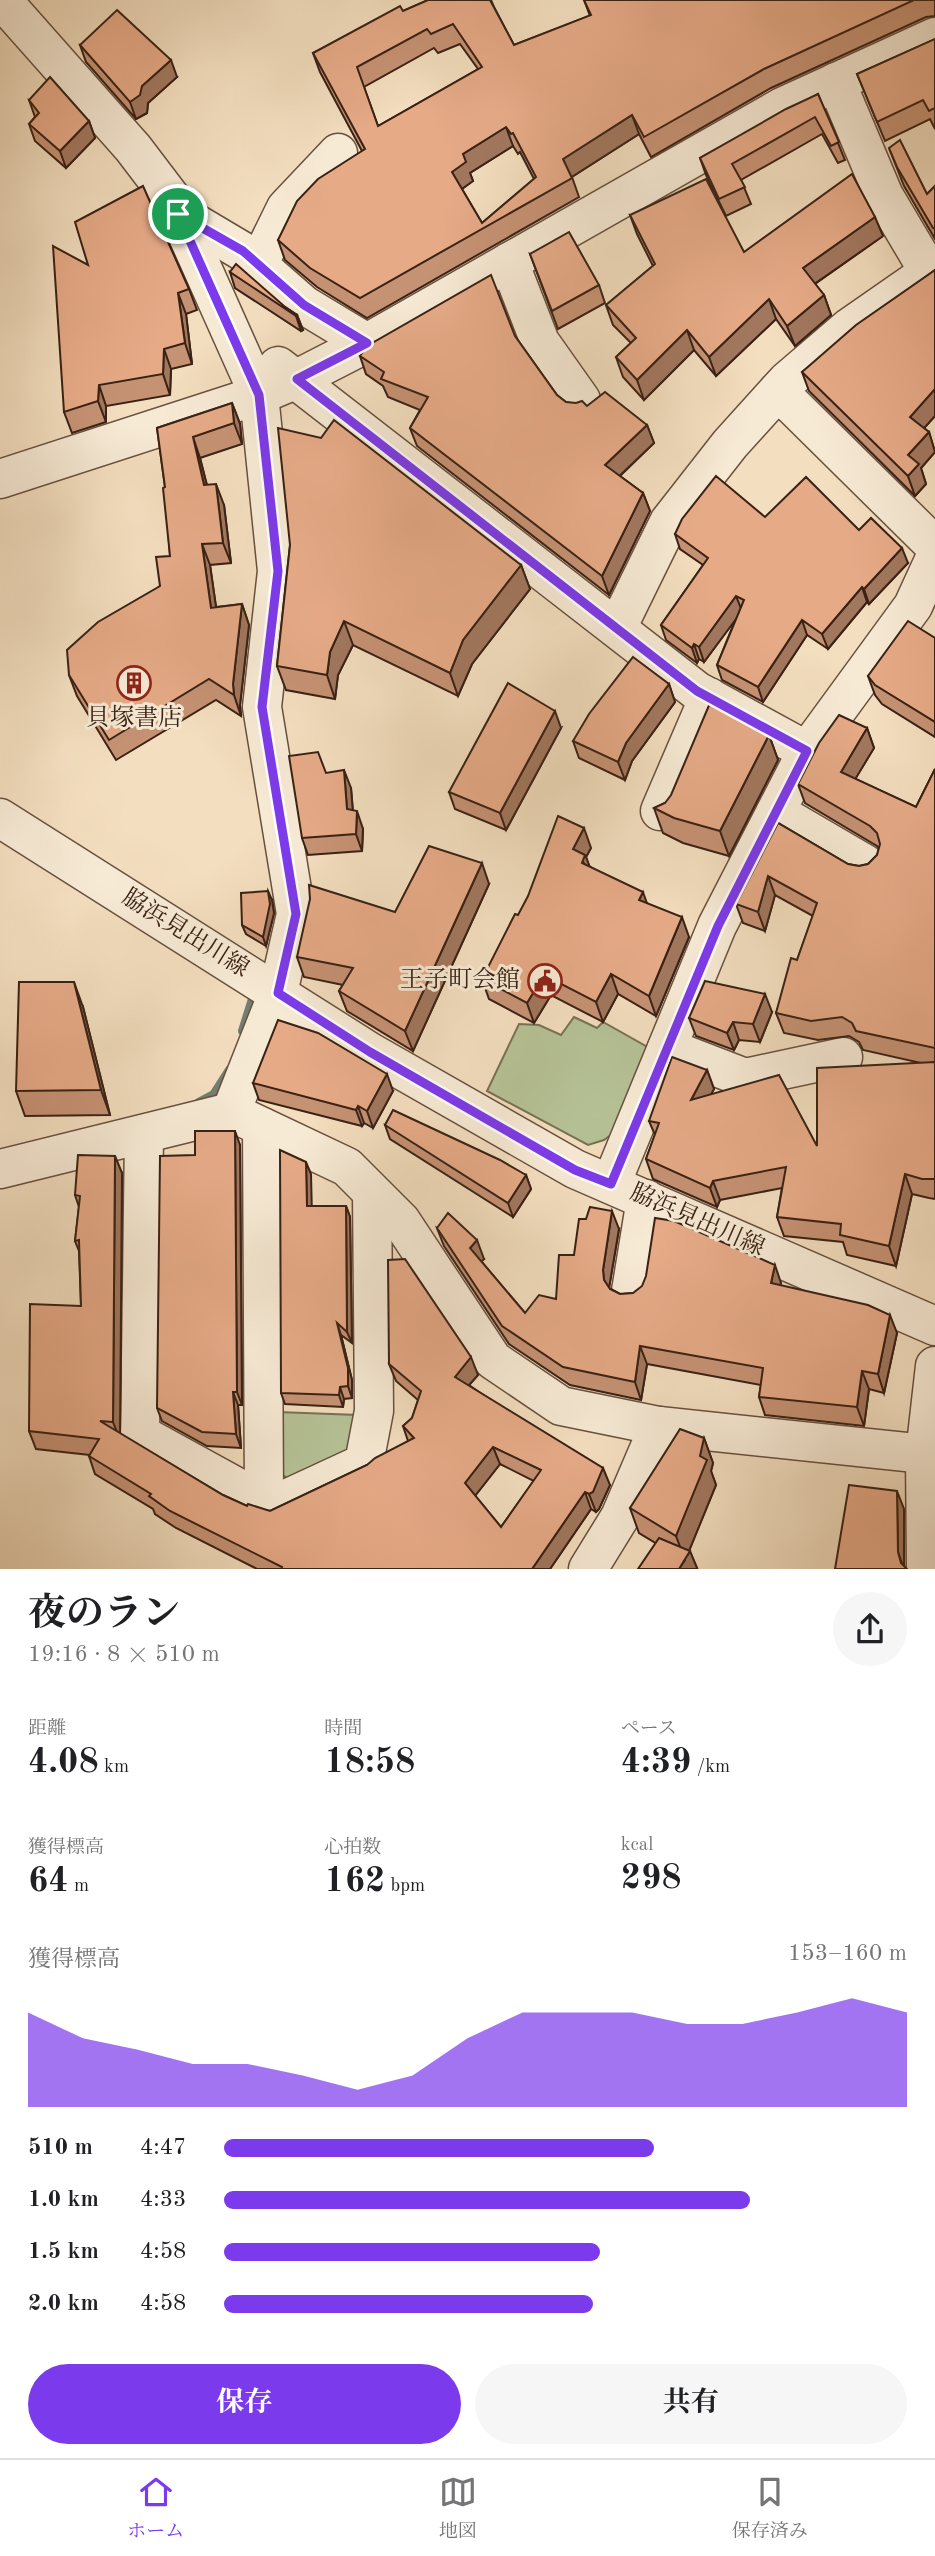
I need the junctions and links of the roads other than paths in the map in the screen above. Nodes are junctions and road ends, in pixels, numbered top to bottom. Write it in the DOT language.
graph roads {
  1 [pos="2,0"];
  2 [pos="935,37"];
  3 [pos="836,82"];
  4 [pos="338,153"];
  5 [pos="178,214"];
  6 [pos="509,262"];
  7 [pos="258,265"];
  8 [pos="932,270"];
  9 [pos="233,335"];
  10 [pos="367,343"];
  11 [pos="297,379"];
  12 [pos="778,391"];
  13 [pos="259,395"];
  14 [pos="581,400"];
  15 [pos="0,479"];
  16 [pos="935,546"];
  17 [pos="935,558"];
  18 [pos="617,628"];
  19 [pos="709,697"];
  20 [pos="807,751"];
  21 [pos="660,811"];
  22 [pos="776,812"];
  23 [pos="0,818"];
  24 [pos="865,864"];
  25 [pos="278,993"];
  26 [pos="667,1048"];
  27 [pos="844,1057"];
  28 [pos="247,1120"];
  29 [pos="144,1134"];
  30 [pos="0,1169"];
  31 [pos="611,1184"];
  32 [pos="372,1193"];
  33 [pos="646,1199"];
  34 [pos="631,1291"];
  35 [pos="935,1326"];
  36 [pos="935,1366"];
  37 [pos="659,1426"];
  38 [pos="925,1454"];
  39 [pos="264,1502"];
  40 [pos="588,1569"];
  41 [pos="926,1569"];
  1 -- 5 [label="street"];
  2 -- 3 [label="street"];
  3 -- 6 [label="street"];
  3 -- 8 [label="street"];
  4 -- 7 [label="street"];
  5 -- 7 [label="street"];
  5 -- 9 [label="street"];
  6 -- 10 [label="street"];
  6 -- 14 [label="street"];
  7 -- 10 [label="street"];
  8 -- 12 [label="street"];
  9 -- 11 [label="street"];
  9 -- 13 [label="street"];
  10 -- 11 [label="street"];
  11 -- 13 [label="street"];
  11 -- 18 [label="street"];
  12 -- 16 [label="street"];
  12 -- 18 [label="street"];
  13 -- 15 [label="street"];
  13 -- 25 [label="street"];
  17 -- 20 [label="street"];
  18 -- 19 [label="street"];
  19 -- 20 [label="street"];
  19 -- 21 [label="street"];
  20 -- 22 [label="street"];
  22 -- 24 [label="street"];
  22 -- 26 [label="street"];
  23 -- 25 [label="street, 脇浜見出川線"];
  25 -- 28 [label="street"];
  25 -- 31 [label="street, 脇浜見出川線"];
  26 -- 27 [label="street"];
  26 -- 31 [label="street"];
  28 -- 29 [label="street"];
  28 -- 32 [label="street"];
  28 -- 39 [label="street"];
  29 -- 30 [label="street"];
  29 -- 39 [label="street"];
  31 -- 33 [label="street, 脇浜見出川線"];
  32 -- 37 [label="street"];
  32 -- 39 [label="street"];
  33 -- 34 [label="street"];
  33 -- 35 [label="street, 脇浜見出川線"];
  36 -- 38 [label="street"];
  37 -- 38 [label="street"];
  37 -- 40 [label="street"];
  38 -- 41 [label="street"];
}
